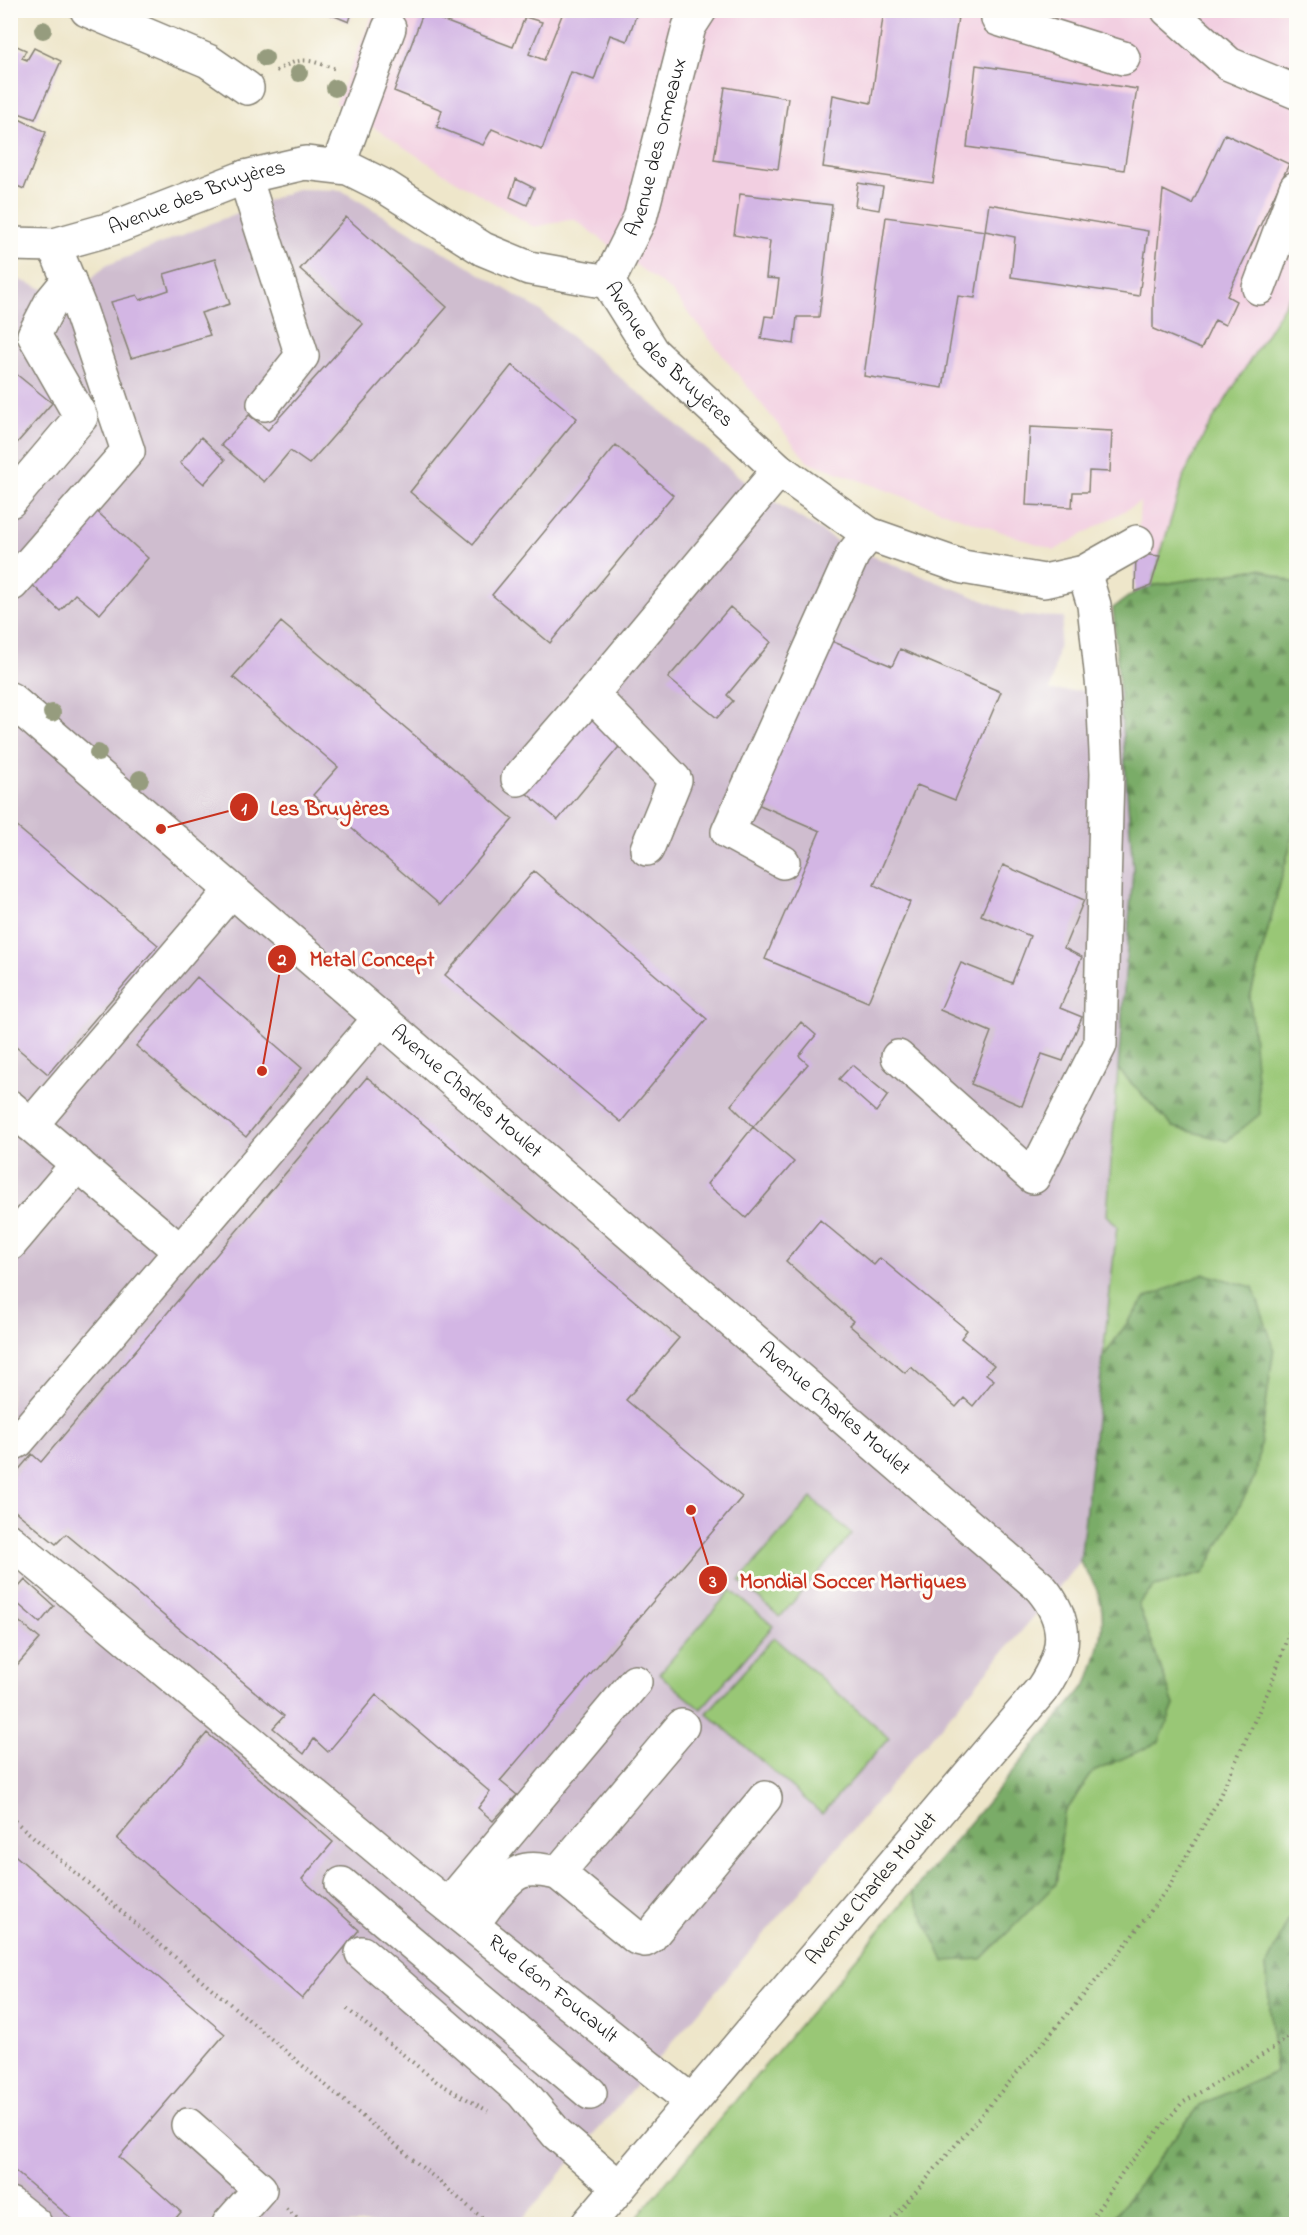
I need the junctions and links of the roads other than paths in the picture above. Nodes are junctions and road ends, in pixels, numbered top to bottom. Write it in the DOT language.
graph roads {
  1 [pos="87,10"];
  2 [pos="700,10"];
  3 [pos="999,10"];
  4 [pos="1168,10"];
  5 [pos="389,28"];
  6 [pos="1123,58"];
  7 [pos="247,88"];
  8 [pos="1296,92"];
  9 [pos="338,166"];
  10 [pos="245,177"];
  11 [pos="1296,188"];
  12 [pos="10,244"];
  13 [pos="54,245"];
  14 [pos="69,280"];
  15 [pos="608,282"];
  16 [pos="1259,288"];
  17 [pos="264,404"];
  18 [pos="779,470"];
  19 [pos="10,501"];
  20 [pos="869,534"];
  21 [pos="1137,542"];
  22 [pos="1084,572"];
  23 [pos="12,584"];
  24 [pos="592,695"];
  25 [pos="10,699"];
  26 [pos="518,779"];
  27 [pos="647,849"];
  28 [pos="783,862"];
  29 [pos="231,891"];
  30 [pos="380,1018"];
  31 [pos="898,1057"];
  32 [pos="21,1116"];
  33 [pos="78,1164"];
  34 [pos="10,1244"];
  35 [pos="180,1251"];
  36 [pos="10,1445"];
  37 [pos="10,1541"];
  38 [pos="635,1682"];
  39 [pos="682,1726"];
  40 [pos="765,1798"];
  41 [pos="558,1873"];
  42 [pos="342,1884"];
  43 [pos="470,1923"];
  44 [pos="362,1953"];
  45 [pos="456,1980"];
  46 [pos="590,2093"];
  47 [pos="691,2101"];
  48 [pos="188,2125"];
  49 [pos="619,2187"];
  50 [pos="10,2204"];
  51 [pos="35,2224"];
  52 [pos="229,2224"];
  53 [pos="588,2224"];
  1 -- 7 [label="street"];
  2 -- 15 [label="street, Avenue des Ormeaux"];
  3 -- 6 [label="street"];
  4 -- 8 [label="street"];
  5 -- 9 [label="street"];
  9 -- 10 [label="street, Avenue des Bruyères"];
  9 -- 15 [label="street, Avenue des Bruyères"];
  10 -- 13 [label="street, Avenue des Bruyères"];
  10 -- 17 [label="street"];
  11 -- 16 [label="street"];
  12 -- 13 [label="street, Avenue des Bruyères"];
  13 -- 14 [label="street"];
  14 -- 19 [label="street"];
  14 -- 23 [label="street"];
  15 -- 18 [label="street, Avenue des Bruyères"];
  18 -- 20 [label="street, Avenue des Bruyères"];
  18 -- 24 [label="street"];
  20 -- 22 [label="street, Avenue des Bruyères"];
  20 -- 28 [label="street"];
  21 -- 22 [label="street, Avenue des Bruyères"];
  22 -- 31 [label="street"];
  24 -- 26 [label="street"];
  24 -- 27 [label="street"];
  25 -- 29 [label="street, Avenue Charles Moulet"];
  29 -- 30 [label="street, Avenue Charles Moulet"];
  29 -- 32 [label="street"];
  30 -- 35 [label="street"];
  30 -- 47 [label="street, Avenue Charles Moulet"];
  32 -- 33 [label="street"];
  33 -- 34 [label="street"];
  33 -- 35 [label="street"];
  35 -- 36 [label="street"];
  37 -- 43 [label="street, Rue Léon Foucault"];
  38 -- 43 [label="street"];
  39 -- 41 [label="street"];
  40 -- 41 [label="street"];
  41 -- 43 [label="street"];
  42 -- 45 [label="street"];
  43 -- 45 [label="street"];
  43 -- 47 [label="street, Rue Léon Foucault"];
  44 -- 49 [label="street"];
  45 -- 46 [label="street"];
  47 -- 49 [label="street, Avenue Charles Moulet"];
  48 -- 52 [label="street"];
  49 -- 53 [label="street, Avenue Charles Moulet"];
  50 -- 51 [label="street"];
}
